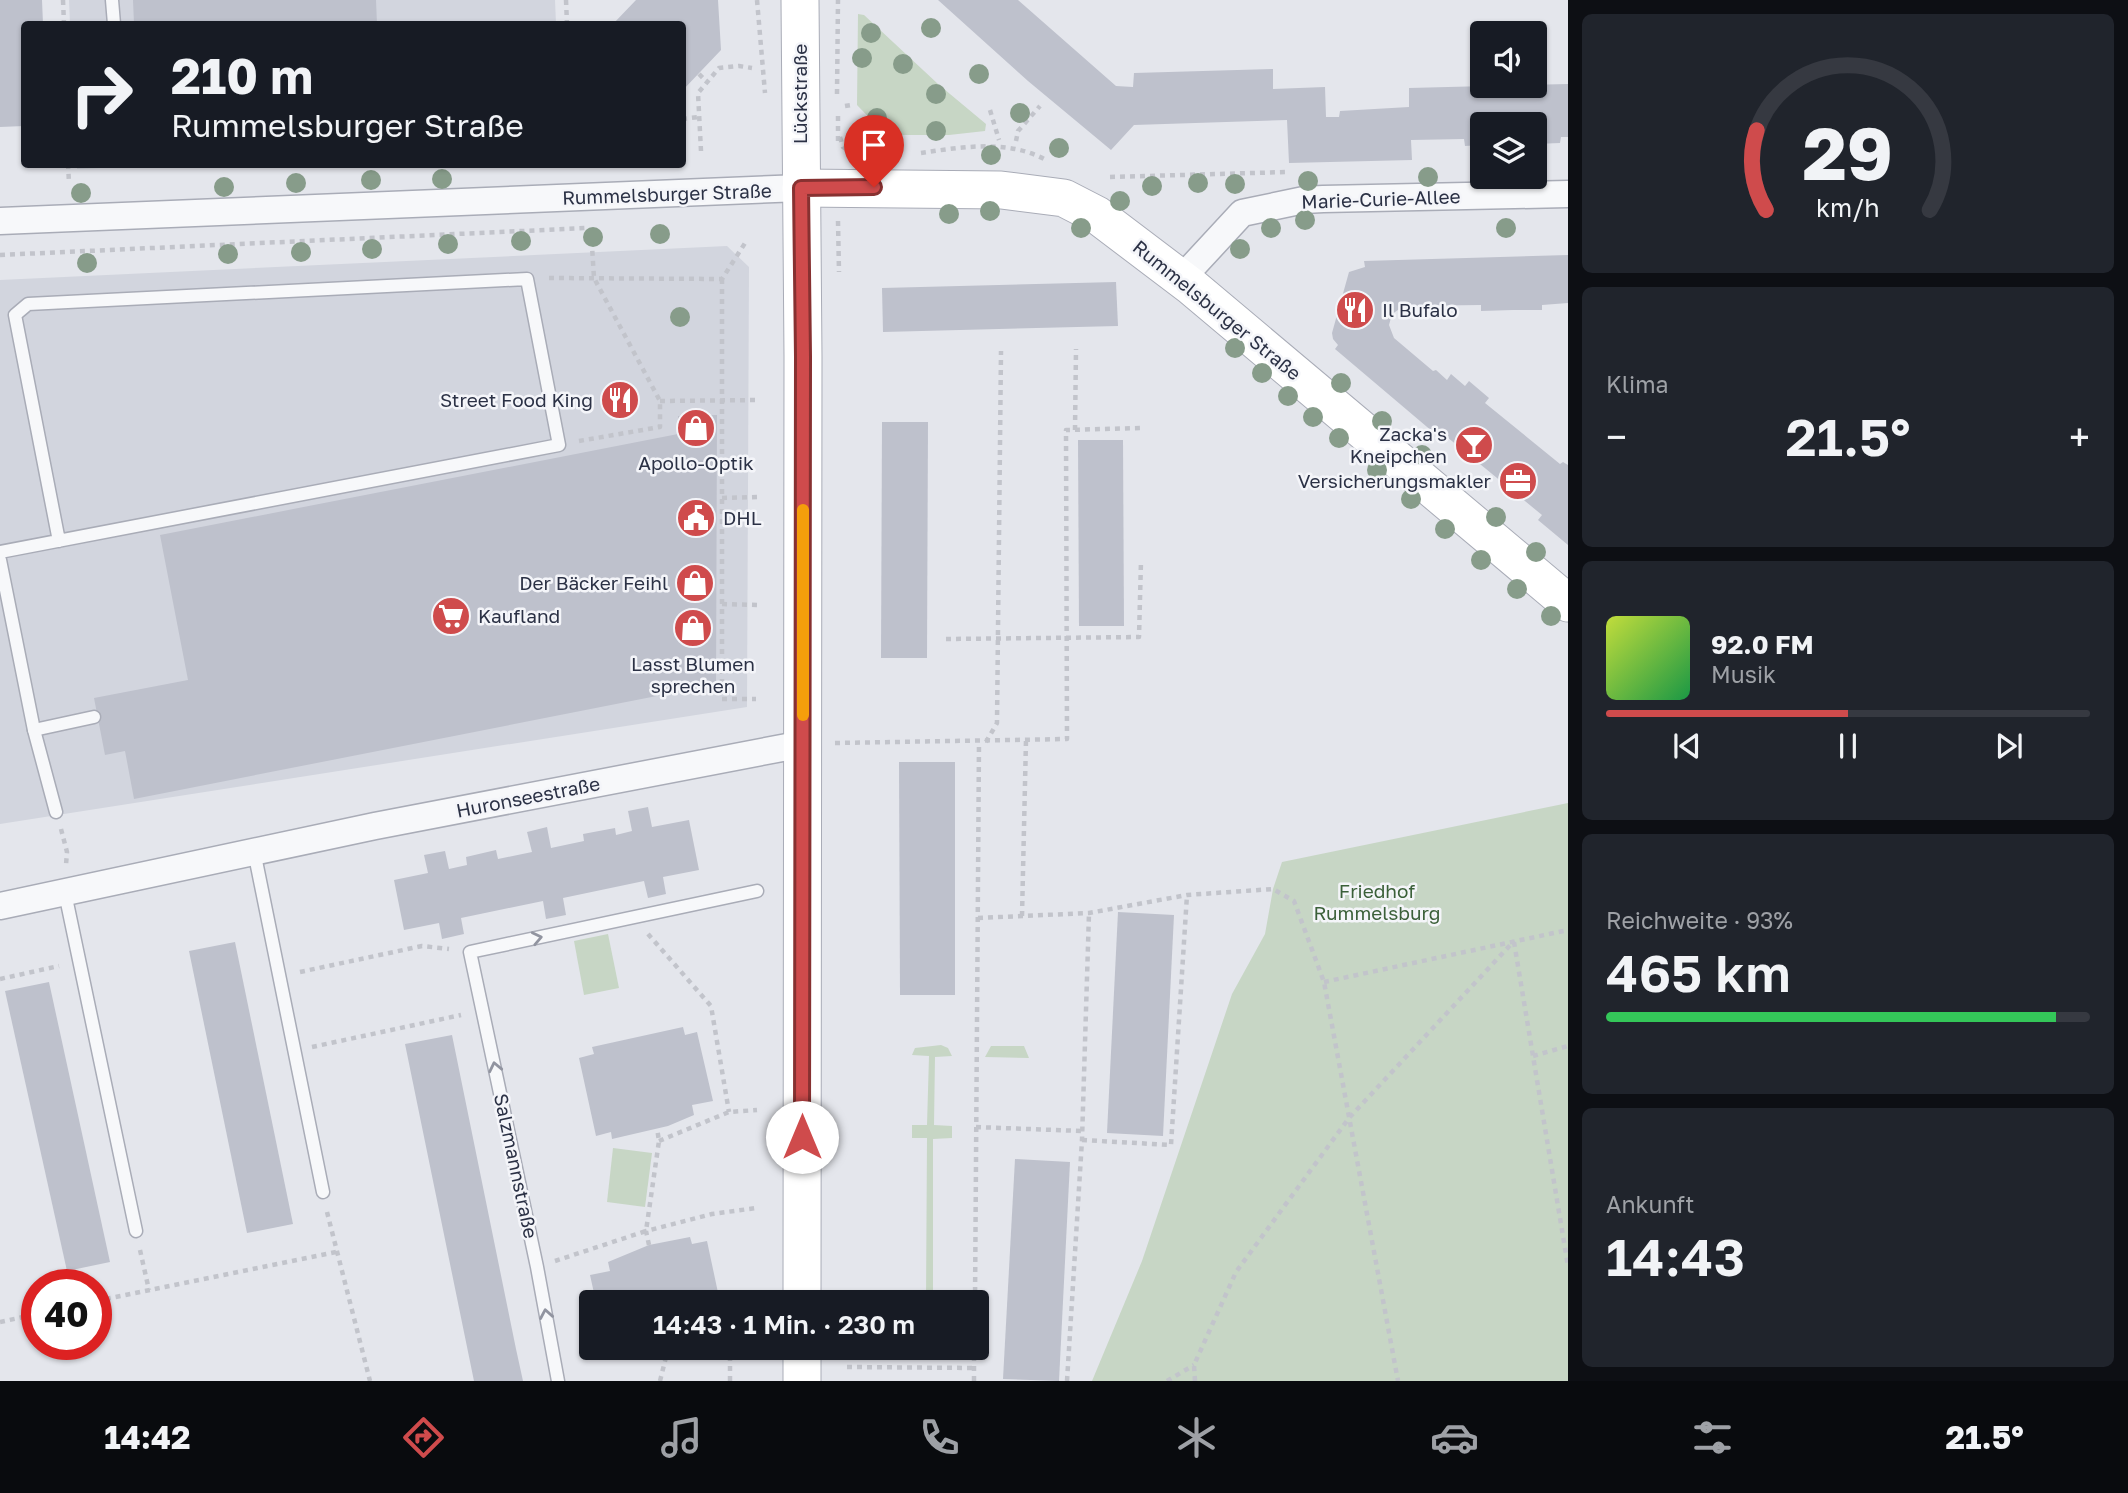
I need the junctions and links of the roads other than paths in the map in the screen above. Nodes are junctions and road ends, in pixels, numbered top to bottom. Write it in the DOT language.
graph roads {
  1 [pos="112,0"];
  2 [pos="800,0"];
  3 [pos="114,21"];
  4 [pos="801,188"];
  5 [pos="1568,194"];
  6 [pos="0,221"];
  7 [pos="1181,279"];
  8 [pos="59,541"];
  9 [pos="0,552"];
  10 [pos="0,559"];
  11 [pos="1568,603"];
  12 [pos="94,717"];
  13 [pos="34,730"];
  14 [pos="803,744"];
  15 [pos="56,811"];
  16 [pos="254,850"];
  17 [pos="757,891"];
  18 [pos="65,893"];
  19 [pos="0,906"];
  20 [pos="323,1192"];
  21 [pos="136,1231"];
  22 [pos="802,1290"];
  23 [pos="802,1360"];
  24 [pos="558,1381"];
  25 [pos="802,1381"];
  1 -- 3 [label="lane"];
  2 -- 4 [label="street, Lückstraße"];
  4 -- 6 [label="street, Rummelsburger Straße"];
  4 -- 7 [label="street, Rummelsburger Straße"];
  4 -- 14 [label="street, Lückstraße"];
  5 -- 7 [label="street, Marie-Curie-Allee"];
  7 -- 11 [label="street, Rummelsburger Straße"];
  8 -- 8 [label="lane"];
  8 -- 9 [label="lane"];
  10 -- 13 [label="lane"];
  12 -- 13 [label="lane"];
  13 -- 15 [label="lane"];
  14 -- 16 [label="street, Huronseestraße"];
  14 -- 22 [label="street, Lückstraße"];
  16 -- 18 [label="street, Huronseestraße"];
  16 -- 20 [label="lane"];
  24 -- 17 [label="lane, Salzmannstraße, one-way"];
  18 -- 19 [label="street, Huronseestraße"];
  18 -- 21 [label="lane"];
  23 -- 25 [label="street"];
}
